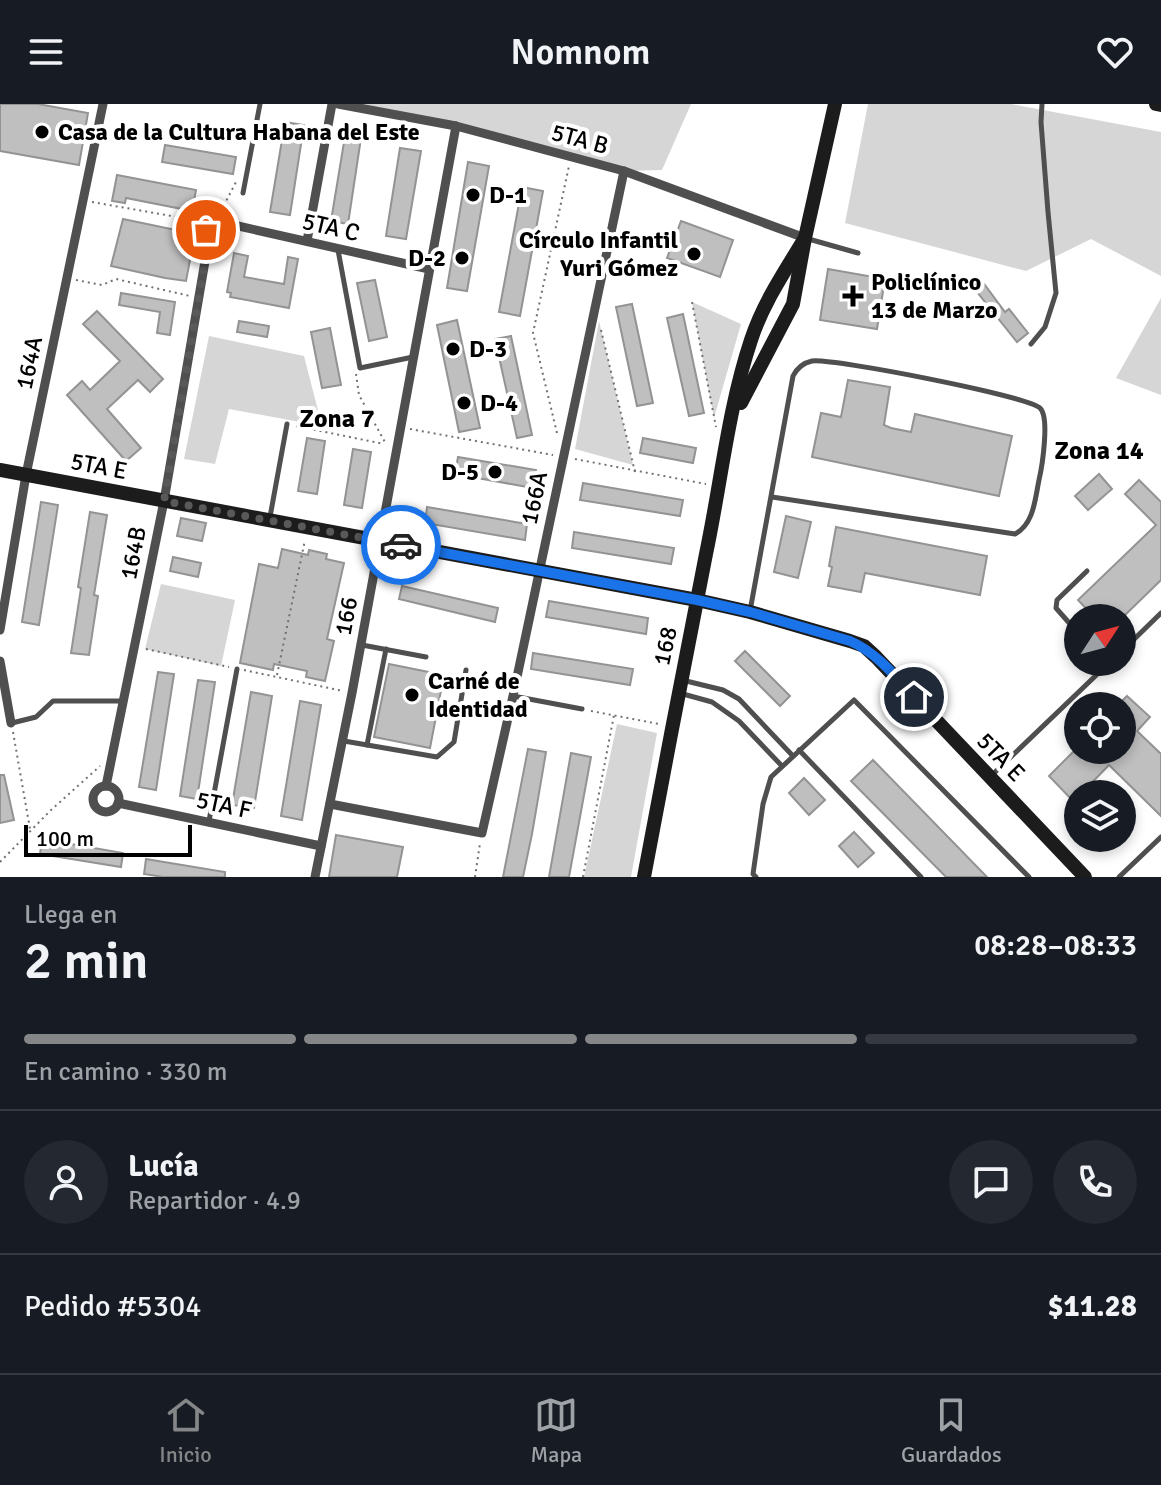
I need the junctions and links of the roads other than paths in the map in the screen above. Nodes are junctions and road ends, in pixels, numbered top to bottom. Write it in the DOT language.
graph roads {
  1 [pos="103,104"];
  2 [pos="260,104"];
  3 [pos="332,104"];
  4 [pos="338,104"];
  5 [pos="835,104"];
  6 [pos="1042,104"];
  7 [pos="456,126"];
  8 [pos="624,171"];
  9 [pos="243,193"];
  10 [pos="225,223"];
  11 [pos="210,232"];
  12 [pos="805,238"];
  13 [pos="307,241"];
  14 [pos="338,249"];
  15 [pos="858,253"];
  16 [pos="429,269"];
  17 [pos="1031,344"];
  18 [pos="413,357"];
  19 [pos="287,424"];
  20 [pos="723,427"];
  21 [pos="0,470"];
  22 [pos="26,475"];
  23 [pos="772,497"];
  24 [pos="164,501"];
  25 [pos="269,520"];
  26 [pos="380,541"];
  27 [pos="539,570"];
  28 [pos="1087,571"];
  29 [pos="697,600"];
  30 [pos="750,612"];
  31 [pos="1161,613"];
  32 [pos="1064,617"];
  33 [pos="0,630"];
  34 [pos="1136,637"];
  35 [pos="361,645"];
  36 [pos="386,649"];
  37 [pos="426,657"];
  38 [pos="0,661"];
  39 [pos="237,669"];
  40 [pos="466,670"];
  41 [pos="1093,676"];
  42 [pos="679,686"];
  43 [pos="513,696"];
  44 [pos="124,701"];
  45 [pos="582,709"];
  46 [pos="11,723"];
  47 [pos="343,740"];
  48 [pos="367,745"];
  49 [pos="799,750"];
  50 [pos="793,756"];
  51 [pos="782,766"];
  52 [pos="990,777"];
  53 [pos="106,786"];
  54 [pos="118,803"];
  55 [pos="330,804"];
  56 [pos="209,822"];
  57 [pos="1161,837"];
  58 [pos="321,846"];
  59 [pos="315,877"];
  60 [pos="644,877"];
  61 [pos="756,877"];
  62 [pos="921,877"];
  63 [pos="1029,877"];
  64 [pos="1085,877"];
  65 [pos="1119,877"];
  1 -- 22 [label="street, 164A"];
  2 -- 9 [label="lane"];
  3 -- 13 [label="street"];
  4 -- 7 [label="street, 5TA B"];
  5 -- 12 [label="street, 168"];
  6 -- 17 [label="lane"];
  7 -- 8 [label="street, 5TA B"];
  7 -- 16 [label="street, 166"];
  8 -- 12 [label="street, 5TA B"];
  8 -- 27 [label="street, 166A"];
  10 -- 11 [label="street"];
  10 -- 11 [label="street"];
  10 -- 13 [label="street, 5TA C"];
  11 -- 24 [label="street, 164B"];
  12 -- 15 [label="lane"];
  12 -- 20 [label="street, 168"];
  12 -- 20 [label="street, 168"];
  13 -- 14 [label="street, 5TA C"];
  14 -- 16 [label="street, 5TA C"];
  14 -- 18 [label="lane"];
  16 -- 18 [label="street, 166"];
  18 -- 26 [label="street, 166"];
  19 -- 25 [label="lane"];
  20 -- 29 [label="street, 168"];
  21 -- 22 [label="street, 5TA E"];
  22 -- 24 [label="street, 5TA E"];
  22 -- 33 [label="street, 164A"];
  23 -- 23 [label="lane"];
  23 -- 30 [label="lane"];
  24 -- 25 [label="street, 5TA E"];
  24 -- 44 [label="street, 164B"];
  25 -- 26 [label="street, 5TA E"];
  26 -- 27 [label="street, 5TA E"];
  26 -- 35 [label="street, 166"];
  27 -- 29 [label="street, 5TA E"];
  27 -- 43 [label="street, 166A"];
  28 -- 32 [label="lane"];
  29 -- 30 [label="street, 5TA E"];
  29 -- 42 [label="street, 168"];
  30 -- 52 [label="street, 5TA E"];
  31 -- 34 [label="lane"];
  35 -- 36 [label="lane"];
  35 -- 47 [label="street, 166"];
  36 -- 37 [label="lane"];
  36 -- 48 [label="lane"];
  38 -- 46 [label="street"];
  39 -- 56 [label="lane"];
  40 -- 48 [label="lane"];
  41 -- 52 [label="lane"];
  42 -- 50 [label="lane"];
  42 -- 51 [label="lane"];
  42 -- 60 [label="street, 168"];
  43 -- 45 [label="lane"];
  43 -- 55 [label="street, 166A"];
  44 -- 46 [label="lane"];
  44 -- 53 [label="street, 164B"];
  47 -- 48 [label="lane"];
  47 -- 55 [label="street, 166"];
  49 -- 50 [label="lane"];
  49 -- 62 [label="lane"];
  49 -- 63 [label="lane"];
  50 -- 51 [label="lane"];
  51 -- 61 [label="lane"];
  52 -- 64 [label="street, 5TA E"];
  53 -- 54 [label="street"];
  53 -- 54 [label="street"];
  54 -- 56 [label="street, 5TA F"];
  55 -- 58 [label="street, 166"];
  56 -- 58 [label="street, 5TA F"];
  57 -- 65 [label="lane"];
  58 -- 59 [label="street, 166"];
}
